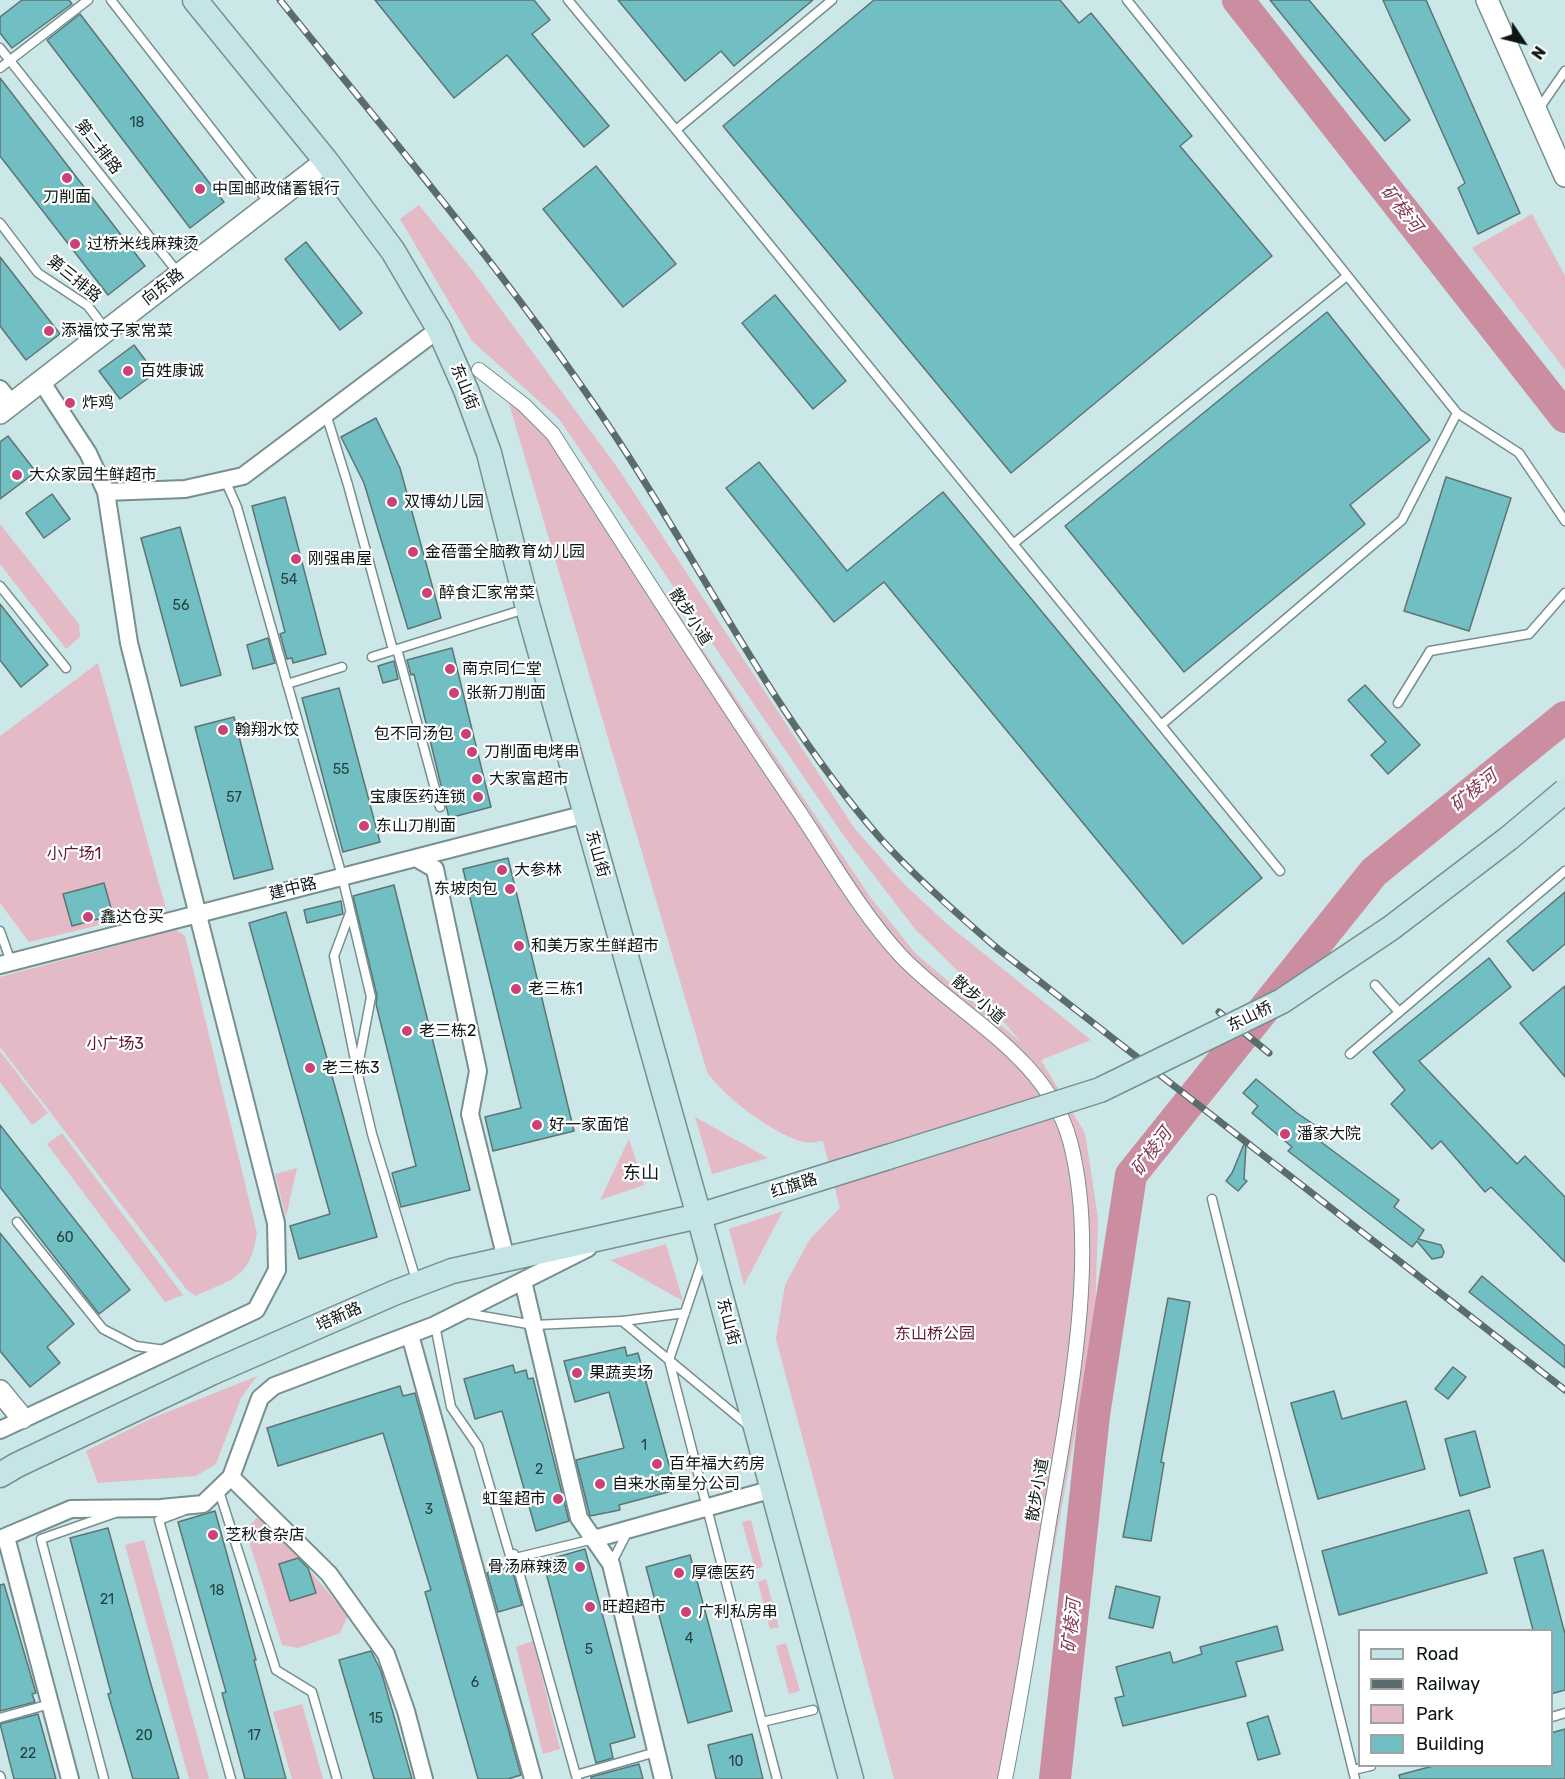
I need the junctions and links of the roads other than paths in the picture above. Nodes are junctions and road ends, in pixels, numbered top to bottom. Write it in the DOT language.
graph roads {
  1 [pos="88,0"];
  2 [pos="111,0"];
  3 [pos="195,0"];
  4 [pos="568,0"];
  5 [pos="832,0"];
  6 [pos="1127,0"];
  7 [pos="1487,0"];
  8 [pos="0,48"];
  9 [pos="10,61"];
  10 [pos="0,68"];
  11 [pos="1565,71"];
  12 [pos="1537,110"];
  13 [pos="676,130"];
  14 [pos="326,160"];
  15 [pos="1565,176"];
  16 [pos="270,204"];
  17 [pos="0,224"];
  18 [pos="175,269"];
  19 [pos="1347,276"];
  20 [pos="439,329"];
  21 [pos="107,330"];
  22 [pos="479,370"];
  23 [pos="41,381"];
  24 [pos="4,402"];
  25 [pos="1457,413"];
  26 [pos="326,414"];
  27 [pos="225,480"];
  28 [pos="106,492"];
  29 [pos="1565,521"];
  30 [pos="1013,544"];
  31 [pos="0,586"];
  32 [pos="1565,593"];
  33 [pos="528,608"];
  34 [pos="395,650"];
  35 [pos="372,657"];
  36 [pos="342,667"];
  37 [pos="66,668"];
  38 [pos="287,684"];
  39 [pos="1398,703"];
  40 [pos="1161,725"];
  41 [pos="1565,791"];
  42 [pos="440,807"];
  43 [pos="586,814"];
  44 [pos="416,858"];
  45 [pos="1280,871"];
  46 [pos="1565,871"];
  47 [pos="342,876"];
  48 [pos="351,912"];
  49 [pos="198,913"];
  50 [pos="0,931"];
  51 [pos="6,963"];
  52 [pos="1376,985"];
  53 [pos="1399,1012"];
  54 [pos="1350,1054"];
  55 [pos="357,1071"];
  56 [pos="888,1157"];
  57 [pos="1212,1199"];
  58 [pos="699,1216"];
  59 [pos="16,1222"];
  60 [pos="708,1248"];
  61 [pos="518,1266"];
  62 [pos="417,1284"];
  63 [pos="461,1312"];
  64 [pos="685,1313"];
  65 [pos="623,1321"];
  66 [pos="435,1325"];
  67 [pos="534,1325"];
  68 [pos="410,1335"];
  69 [pos="168,1351"];
  70 [pos="669,1360"];
  71 [pos="0,1391"];
  72 [pos="22,1418"];
  73 [pos="0,1430"];
  74 [pos="758,1433"];
  75 [pos="0,1475"];
  76 [pos="231,1477"];
  77 [pos="773,1489"];
  78 [pos="219,1491"];
  79 [pos="203,1504"];
  80 [pos="706,1508"];
  81 [pos="127,1509"];
  82 [pos="629,1529"];
  83 [pos="3,1538"];
  84 [pos="594,1539"];
  85 [pos="517,1558"];
  86 [pos="611,1564"];
  87 [pos="50,1704"];
  88 [pos="813,1710"];
  89 [pos="0,1718"];
  90 [pos="762,1722"];
  91 [pos="656,1752"];
  92 [pos="1369,1767"];
  93 [pos="1354,1775"];
  94 [pos="577,1777"];
  95 [pos="70,1779"];
  96 [pos="104,1779"];
  97 [pos="231,1779"];
  98 [pos="337,1779"];
  99 [pos="424,1779"];
  100 [pos="533,1779"];
  101 [pos="663,1779"];
  102 [pos="777,1779"];
  103 [pos="851,1779"];
  104 [pos="1005,1779"];
  1 -- 9 [label="lane"];
  2 -- 16 [label="lane"];
  3 -- 14 [label="main road, 东山街"];
  4 -- 13 [label="lane"];
  5 -- 13 [label="lane"];
  6 -- 19 [label="lane"];
  7 -- 12 [label="street"];
  8 -- 9 [label="lane, 第二排路"];
  9 -- 10 [label="lane"];
  9 -- 18 [label="lane, 第二排路"];
  11 -- 12 [label="lane"];
  12 -- 15 [label="street"];
  13 -- 30 [label="lane"];
  14 -- 16 [label="street, 向东路"];
  14 -- 20 [label="main road, 东山街"];
  16 -- 18 [label="street, 向东路"];
  17 -- 21 [label="lane, 第三排路"];
  18 -- 21 [label="street, 向东路"];
  19 -- 25 [label="lane"];
  19 -- 30 [label="lane"];
  20 -- 26 [label="street"];
  20 -- 33 [label="main road, 东山街"];
  21 -- 23 [label="street, 向东路"];
  22 -- 104 [label="street, 散步小道"];
  23 -- 24 [label="street, 向东路"];
  23 -- 28 [label="street"];
  25 -- 29 [label="lane"];
  25 -- 40 [label="lane"];
  26 -- 27 [label="street"];
  26 -- 34 [label="lane"];
  27 -- 28 [label="street"];
  27 -- 38 [label="lane"];
  28 -- 49 [label="street"];
  30 -- 40 [label="lane"];
  31 -- 37 [label="lane"];
  32 -- 39 [label="lane"];
  33 -- 34 [label="lane"];
  33 -- 43 [label="main road, 东山街"];
  34 -- 35 [label="lane"];
  34 -- 42 [label="lane"];
  36 -- 38 [label="lane"];
  38 -- 47 [label="lane"];
  40 -- 45 [label="lane"];
  41 -- 56 [label="main road, 东山桥, bridge"];
  43 -- 44 [label="street, 建中路"];
  43 -- 58 [label="main road, 东山街"];
  44 -- 47 [label="street, 建中路"];
  44 -- 61 [label="street"];
  46 -- 53 [label="lane"];
  47 -- 48 [label="lane"];
  47 -- 49 [label="street, 建中路"];
  48 -- 55 [label="lane"];
  48 -- 55 [label="lane"];
  49 -- 51 [label="street, 建中路"];
  49 -- 69 [label="street"];
  50 -- 51 [label="lane"];
  52 -- 53 [label="lane"];
  53 -- 54 [label="lane"];
  55 -- 62 [label="lane"];
  56 -- 58 [label="main road, 红旗路"];
  57 -- 93 [label="lane"];
  58 -- 60 [label="main road, 东山街"];
  58 -- 61 [label="main road, 培新路"];
  59 -- 69 [label="lane"];
  60 -- 64 [label="lane"];
  60 -- 74 [label="main road, 东山街"];
  61 -- 62 [label="main road, 培新路"];
  61 -- 63 [label="street"];
  61 -- 67 [label="street"];
  62 -- 75 [label="main road, 培新路"];
  63 -- 66 [label="street"];
  63 -- 67 [label="lane"];
  64 -- 65 [label="lane"];
  64 -- 70 [label="lane"];
  65 -- 67 [label="lane"];
  65 -- 70 [label="lane"];
  66 -- 68 [label="street"];
  66 -- 85 [label="lane"];
  67 -- 84 [label="street"];
  68 -- 76 [label="street"];
  68 -- 100 [label="street"];
  69 -- 72 [label="street"];
  70 -- 74 [label="lane"];
  70 -- 80 [label="lane"];
  71 -- 72 [label="street"];
  72 -- 73 [label="street"];
  74 -- 77 [label="main road, 东山街"];
  76 -- 78 [label="street"];
  76 -- 99 [label="street"];
  77 -- 80 [label="street"];
  77 -- 103 [label="main road, 东山街"];
  78 -- 79 [label="street"];
  78 -- 98 [label="lane"];
  79 -- 81 [label="street"];
  79 -- 97 [label="lane"];
  80 -- 82 [label="street"];
  80 -- 90 [label="lane"];
  81 -- 83 [label="street"];
  81 -- 96 [label="lane"];
  82 -- 84 [label="street"];
  82 -- 86 [label="lane"];
  83 -- 87 [label="street"];
  84 -- 85 [label="lane"];
  84 -- 86 [label="street"];
  85 -- 94 [label="lane"];
  86 -- 91 [label="street"];
  87 -- 89 [label="lane"];
  87 -- 95 [label="street"];
  88 -- 90 [label="lane"];
  90 -- 102 [label="lane"];
  91 -- 94 [label="lane"];
  91 -- 101 [label="street"];
  92 -- 93 [label="lane"];
}
